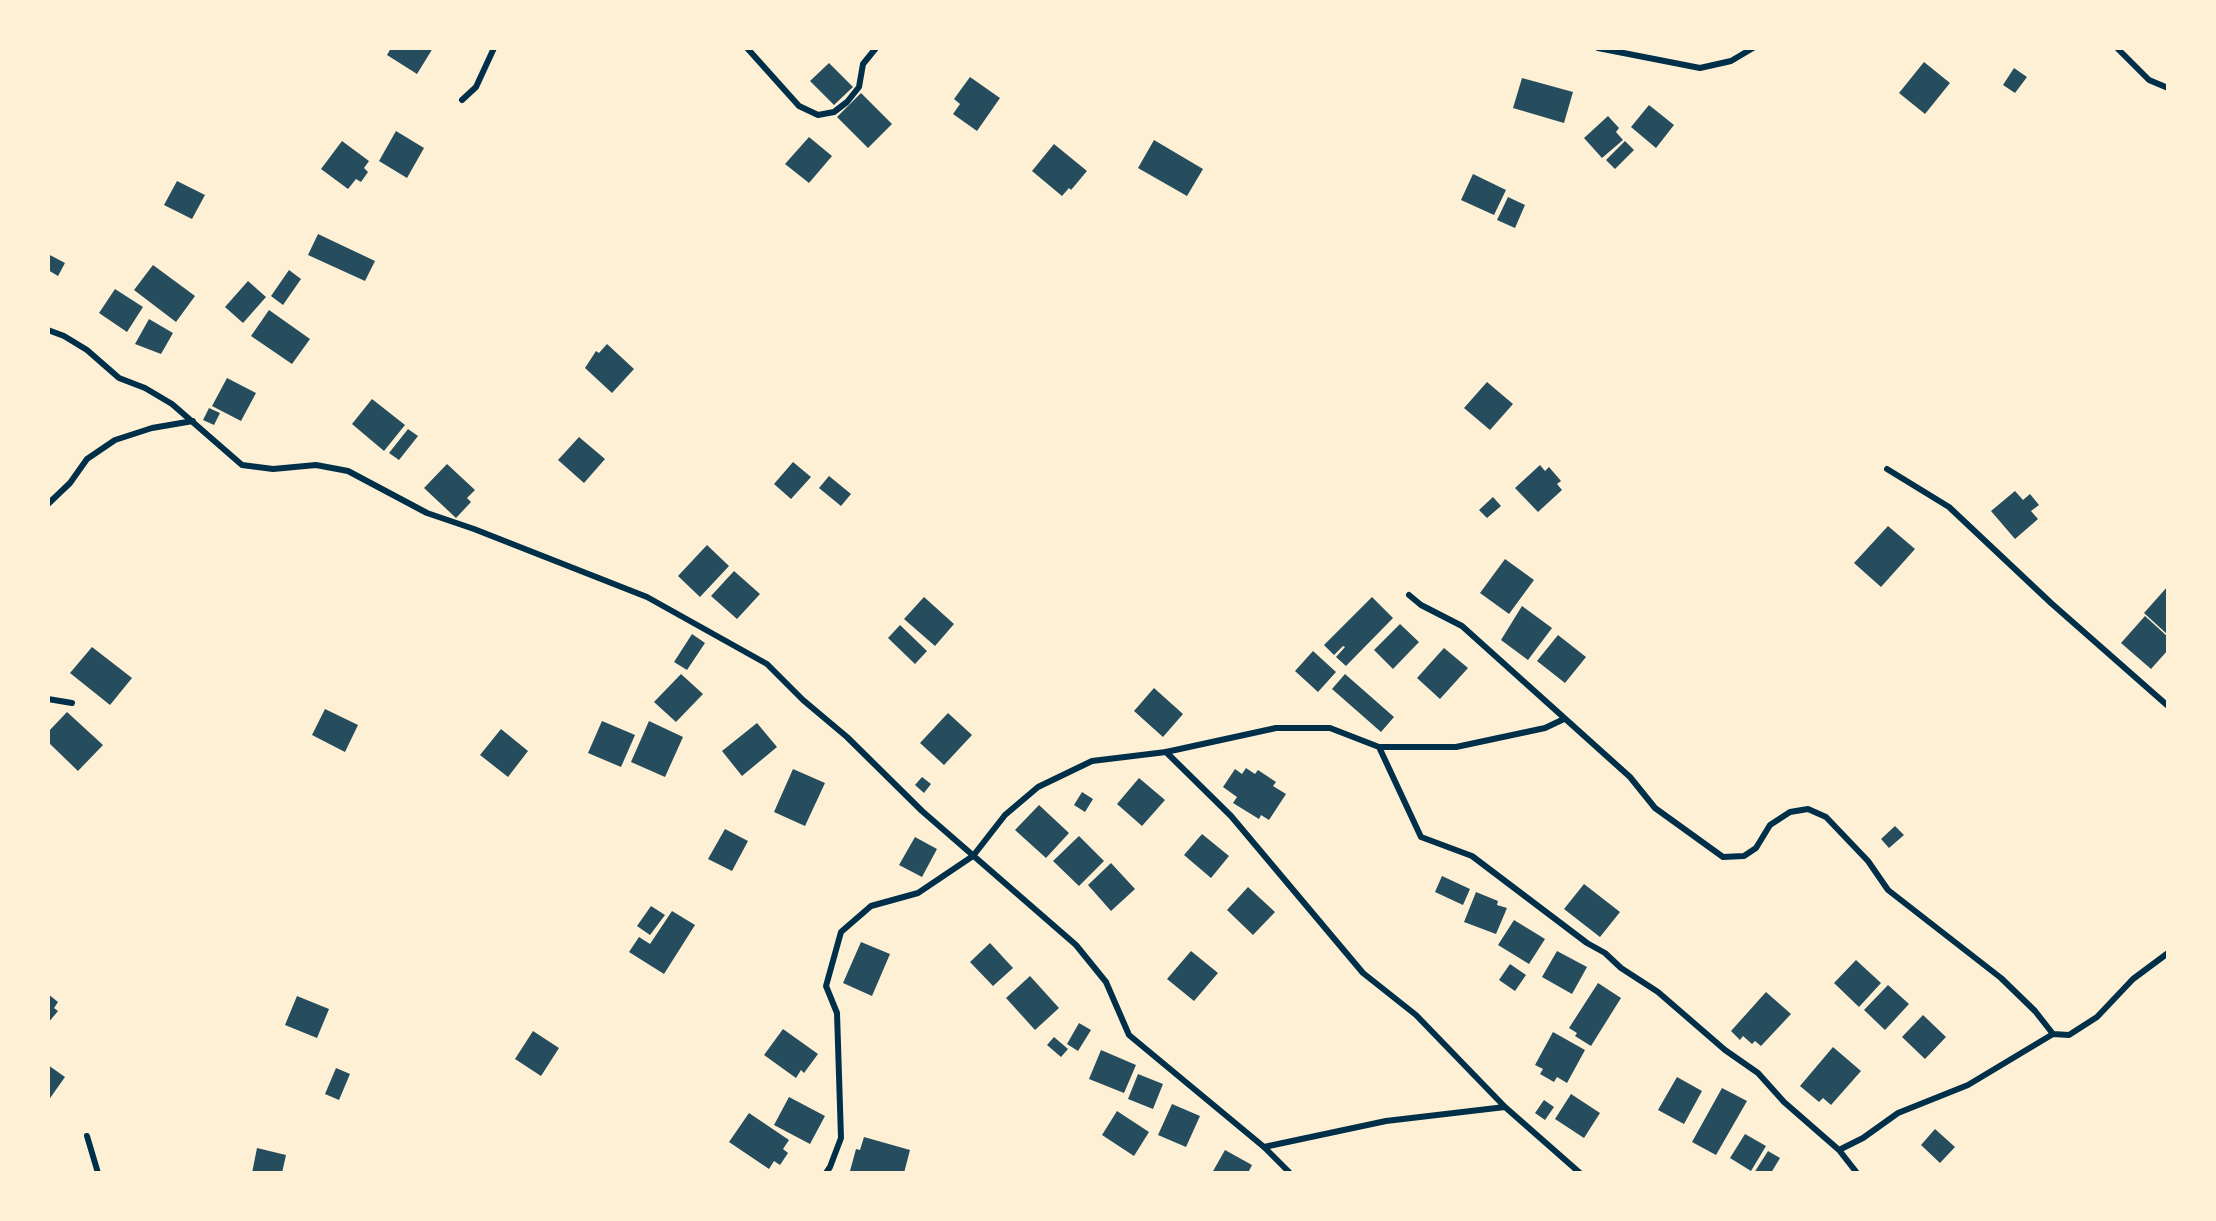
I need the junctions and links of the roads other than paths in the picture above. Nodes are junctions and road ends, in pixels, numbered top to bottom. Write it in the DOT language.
graph roads {
  1 [pos="494,48"];
  2 [pos="747,48"];
  3 [pos="876,48"];
  4 [pos="1598,48"];
  5 [pos="1753,48"];
  6 [pos="2117,48"];
  7 [pos="2168,88"];
  8 [pos="462,100"];
  9 [pos="48,330"];
  10 [pos="193,422"];
  11 [pos="1887,469"];
  12 [pos="48,504"];
  13 [pos="1409,595"];
  14 [pos="48,699"];
  15 [pos="72,704"];
  16 [pos="2168,706"];
  17 [pos="1564,719"];
  18 [pos="1379,747"];
  19 [pos="1166,752"];
  20 [pos="973,856"];
  21 [pos="2168,953"];
  22 [pos="2053,1034"];
  23 [pos="1505,1107"];
  24 [pos="87,1136"];
  25 [pos="1264,1147"];
  26 [pos="1839,1150"];
  27 [pos="98,1173"];
  28 [pos="825,1173"];
  29 [pos="1290,1173"];
  30 [pos="1580,1173"];
  31 [pos="1857,1173"];
  1 -- 8 [label="street"];
  2 -- 3 [label="street"];
  4 -- 5 [label="street"];
  6 -- 7 [label="street"];
  9 -- 10 [label="street"];
  10 -- 12 [label="street"];
  10 -- 20 [label="street"];
  11 -- 16 [label="street"];
  13 -- 17 [label="street"];
  14 -- 15 [label="street"];
  17 -- 18 [label="street"];
  17 -- 22 [label="street"];
  18 -- 19 [label="street"];
  18 -- 26 [label="street"];
  19 -- 20 [label="street"];
  19 -- 23 [label="street"];
  20 -- 25 [label="street"];
  20 -- 28 [label="street"];
  21 -- 22 [label="street"];
  22 -- 26 [label="street"];
  23 -- 25 [label="street"];
  23 -- 30 [label="street"];
  24 -- 27 [label="street"];
  25 -- 29 [label="street"];
  26 -- 31 [label="street"];
}
